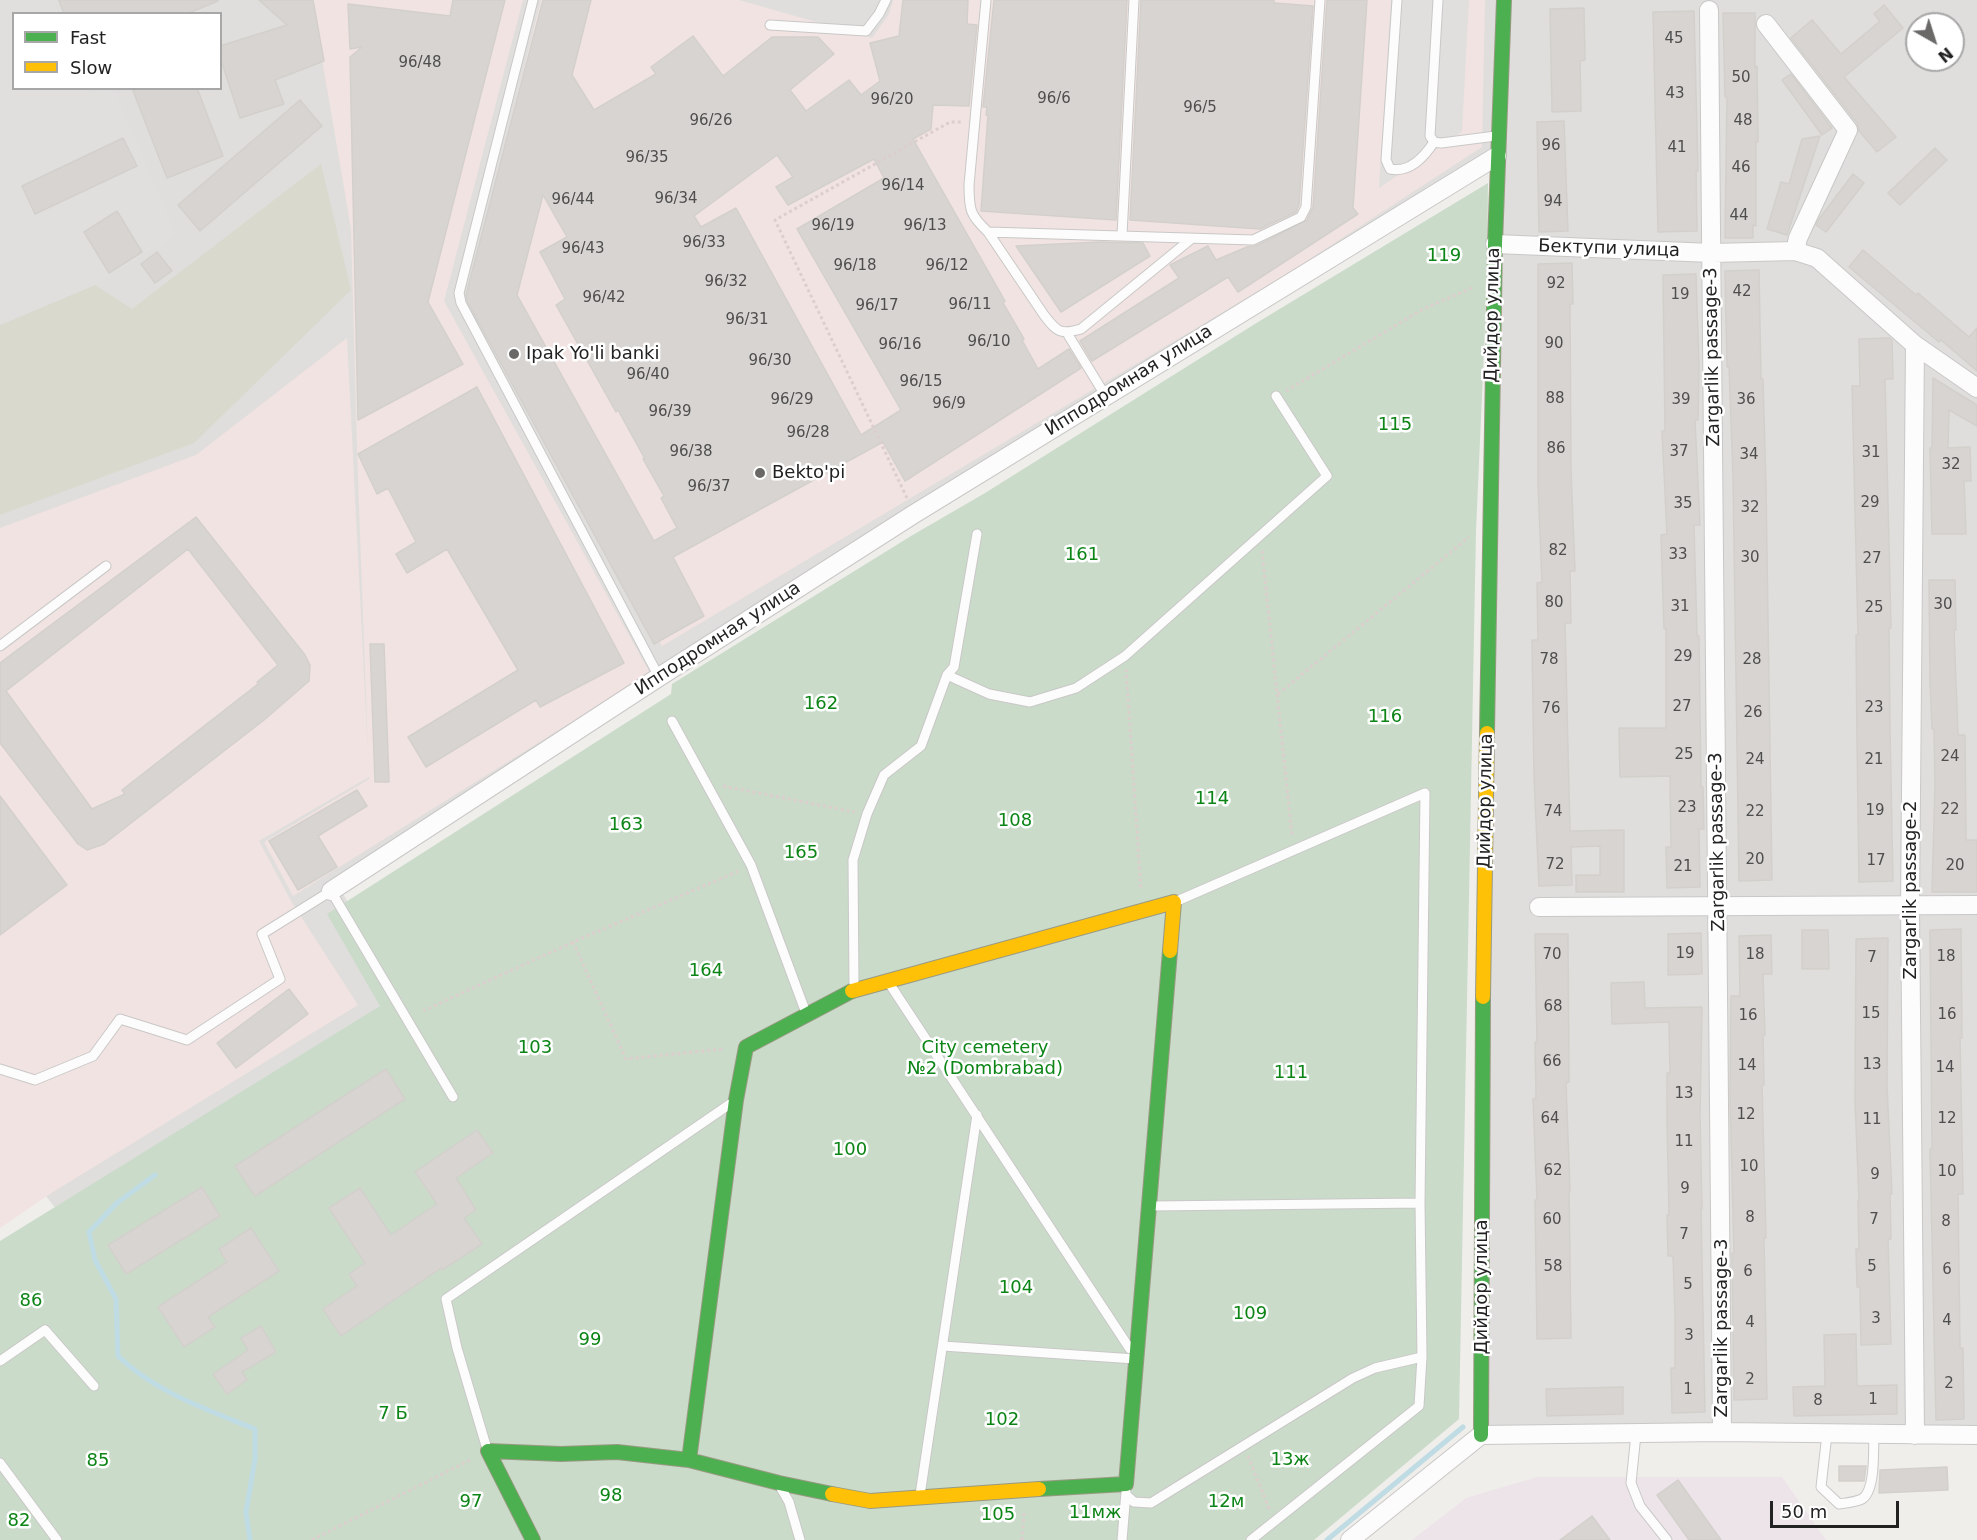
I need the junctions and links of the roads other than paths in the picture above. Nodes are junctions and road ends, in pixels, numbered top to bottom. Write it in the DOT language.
graph roads {
  1 [pos="533,0"];
  2 [pos="886,0"];
  3 [pos="986,0"];
  4 [pos="1134,0"];
  5 [pos="1320,0"];
  6 [pos="1397,0"];
  7 [pos="1438,0"];
  8 [pos="1504,0"];
  9 [pos="1709,10"];
  10 [pos="1766,24"];
  11 [pos="770,25"];
  12 [pos="1498,136"];
  13 [pos="1434,142"];
  14 [pos="1497,156"];
  15 [pos="988,232"];
  16 [pos="1122,235"];
  17 [pos="1191,239"];
  18 [pos="1495,244"];
  19 [pos="1795,251"];
  20 [pos="1712,252"];
  21 [pos="1067,333"];
  22 [pos="1915,345"];
  23 [pos="1977,388"];
  24 [pos="1106,395"];
  25 [pos="1276,396"];
  26 [pos="978,534"];
  27 [pos="106,566"];
  28 [pos="0,646"];
  29 [pos="947,675"];
  30 [pos="659,677"];
  31 [pos="672,721"];
  32 [pos="331,891"];
  33 [pos="1174,902"];
  34 [pos="1977,905"];
  35 [pos="1539,907"];
  36 [pos="1718,907"];
  37 [pos="1910,907"];
  38 [pos="887,981"];
  39 [pos="854,990"];
  40 [pos="807,1016"];
  41 [pos="0,1069"];
  42 [pos="453,1097"];
  43 [pos="736,1100"];
  44 [pos="977,1115"];
  45 [pos="1420,1203"];
  46 [pos="1150,1206"];
  47 [pos="943,1346"];
  48 [pos="1422,1357"];
  49 [pos="1137,1359"];
  50 [pos="0,1361"];
  51 [pos="94,1386"];
  52 [pos="1722,1432"];
  53 [pos="1636,1434"];
  54 [pos="1827,1434"];
  55 [pos="1874,1434"];
  56 [pos="1915,1434"];
  57 [pos="1481,1435"];
  58 [pos="1977,1435"];
  59 [pos="488,1451"];
  60 [pos="689,1460"];
  61 [pos="0,1463"];
  62 [pos="779,1483"];
  63 [pos="1126,1489"];
  64 [pos="920,1496"];
  65 [pos="57,1540"];
  66 [pos="533,1540"];
  67 [pos="800,1540"];
  68 [pos="1122,1540"];
  69 [pos="1251,1540"];
  70 [pos="1350,1540"];
  71 [pos="1667,1540"];
  1 -- 30 [label="lane"];
  2 -- 11 [label="lane"];
  3 -- 15 [label="lane"];
  4 -- 16 [label="lane"];
  5 -- 17 [label="lane"];
  6 -- 13 [label="lane"];
  7 -- 13 [label="lane"];
  8 -- 12 [label="street, Дийдор улица"];
  9 -- 20 [label="street, Zargarlik passage-3"];
  10 -- 19 [label="street"];
  12 -- 13 [label="lane"];
  12 -- 14 [label="street, Дийдор улица"];
  14 -- 18 [label="street, Дийдор улица"];
  14 -- 24 [label="street, Ипподромная улица"];
  15 -- 16 [label="lane"];
  15 -- 21 [label="lane"];
  16 -- 17 [label="lane"];
  17 -- 21 [label="lane"];
  18 -- 20 [label="street, Бектупи улица"];
  18 -- 57 [label="street, Дийдор улица"];
  19 -- 20 [label="street, Бектупи улица"];
  19 -- 22 [label="street, Бектупи улица"];
  20 -- 36 [label="street, Zargarlik passage-3"];
  21 -- 24 [label="lane"];
  22 -- 23 [label="street, Бектупи улица"];
  22 -- 37 [label="street, Zargarlik passage-2"];
  24 -- 30 [label="street, Ипподромная улица"];
  25 -- 29 [label="lane"];
  26 -- 29 [label="lane"];
  27 -- 28 [label="lane"];
  29 -- 39 [label="lane"];
  30 -- 32 [label="street, Ипподромная улица"];
  31 -- 40 [label="lane"];
  32 -- 41 [label="lane, Ипподромная улица"];
  32 -- 42 [label="lane"];
  33 -- 38 [label="street"];
  33 -- 45 [label="lane"];
  33 -- 46 [label="street"];
  34 -- 37 [label="street"];
  35 -- 36 [label="street"];
  36 -- 37 [label="street"];
  36 -- 52 [label="street, Zargarlik passage-3"];
  37 -- 56 [label="street, Zargarlik passage-2"];
  38 -- 39 [label="street"];
  38 -- 44 [label="lane"];
  39 -- 40 [label="street"];
  40 -- 43 [label="street"];
  43 -- 59 [label="lane"];
  43 -- 60 [label="street"];
  44 -- 47 [label="lane"];
  44 -- 49 [label="lane"];
  45 -- 46 [label="lane"];
  45 -- 48 [label="lane"];
  46 -- 49 [label="street"];
  47 -- 49 [label="lane"];
  47 -- 64 [label="lane"];
  48 -- 63 [label="lane"];
  48 -- 69 [label="lane"];
  49 -- 63 [label="street"];
  50 -- 51 [label="lane"];
  52 -- 53 [label="street"];
  52 -- 54 [label="street"];
  53 -- 57 [label="street"];
  53 -- 71 [label="lane"];
  54 -- 55 [label="street"];
  54 -- 55 [label="lane"];
  55 -- 56 [label="street"];
  56 -- 58 [label="street"];
  57 -- 70 [label="street"];
  59 -- 60 [label="street"];
  59 -- 66 [label="street"];
  60 -- 62 [label="street"];
  61 -- 65 [label="lane"];
  62 -- 64 [label="street"];
  62 -- 67 [label="lane"];
  63 -- 64 [label="street"];
  63 -- 68 [label="lane"];
}
